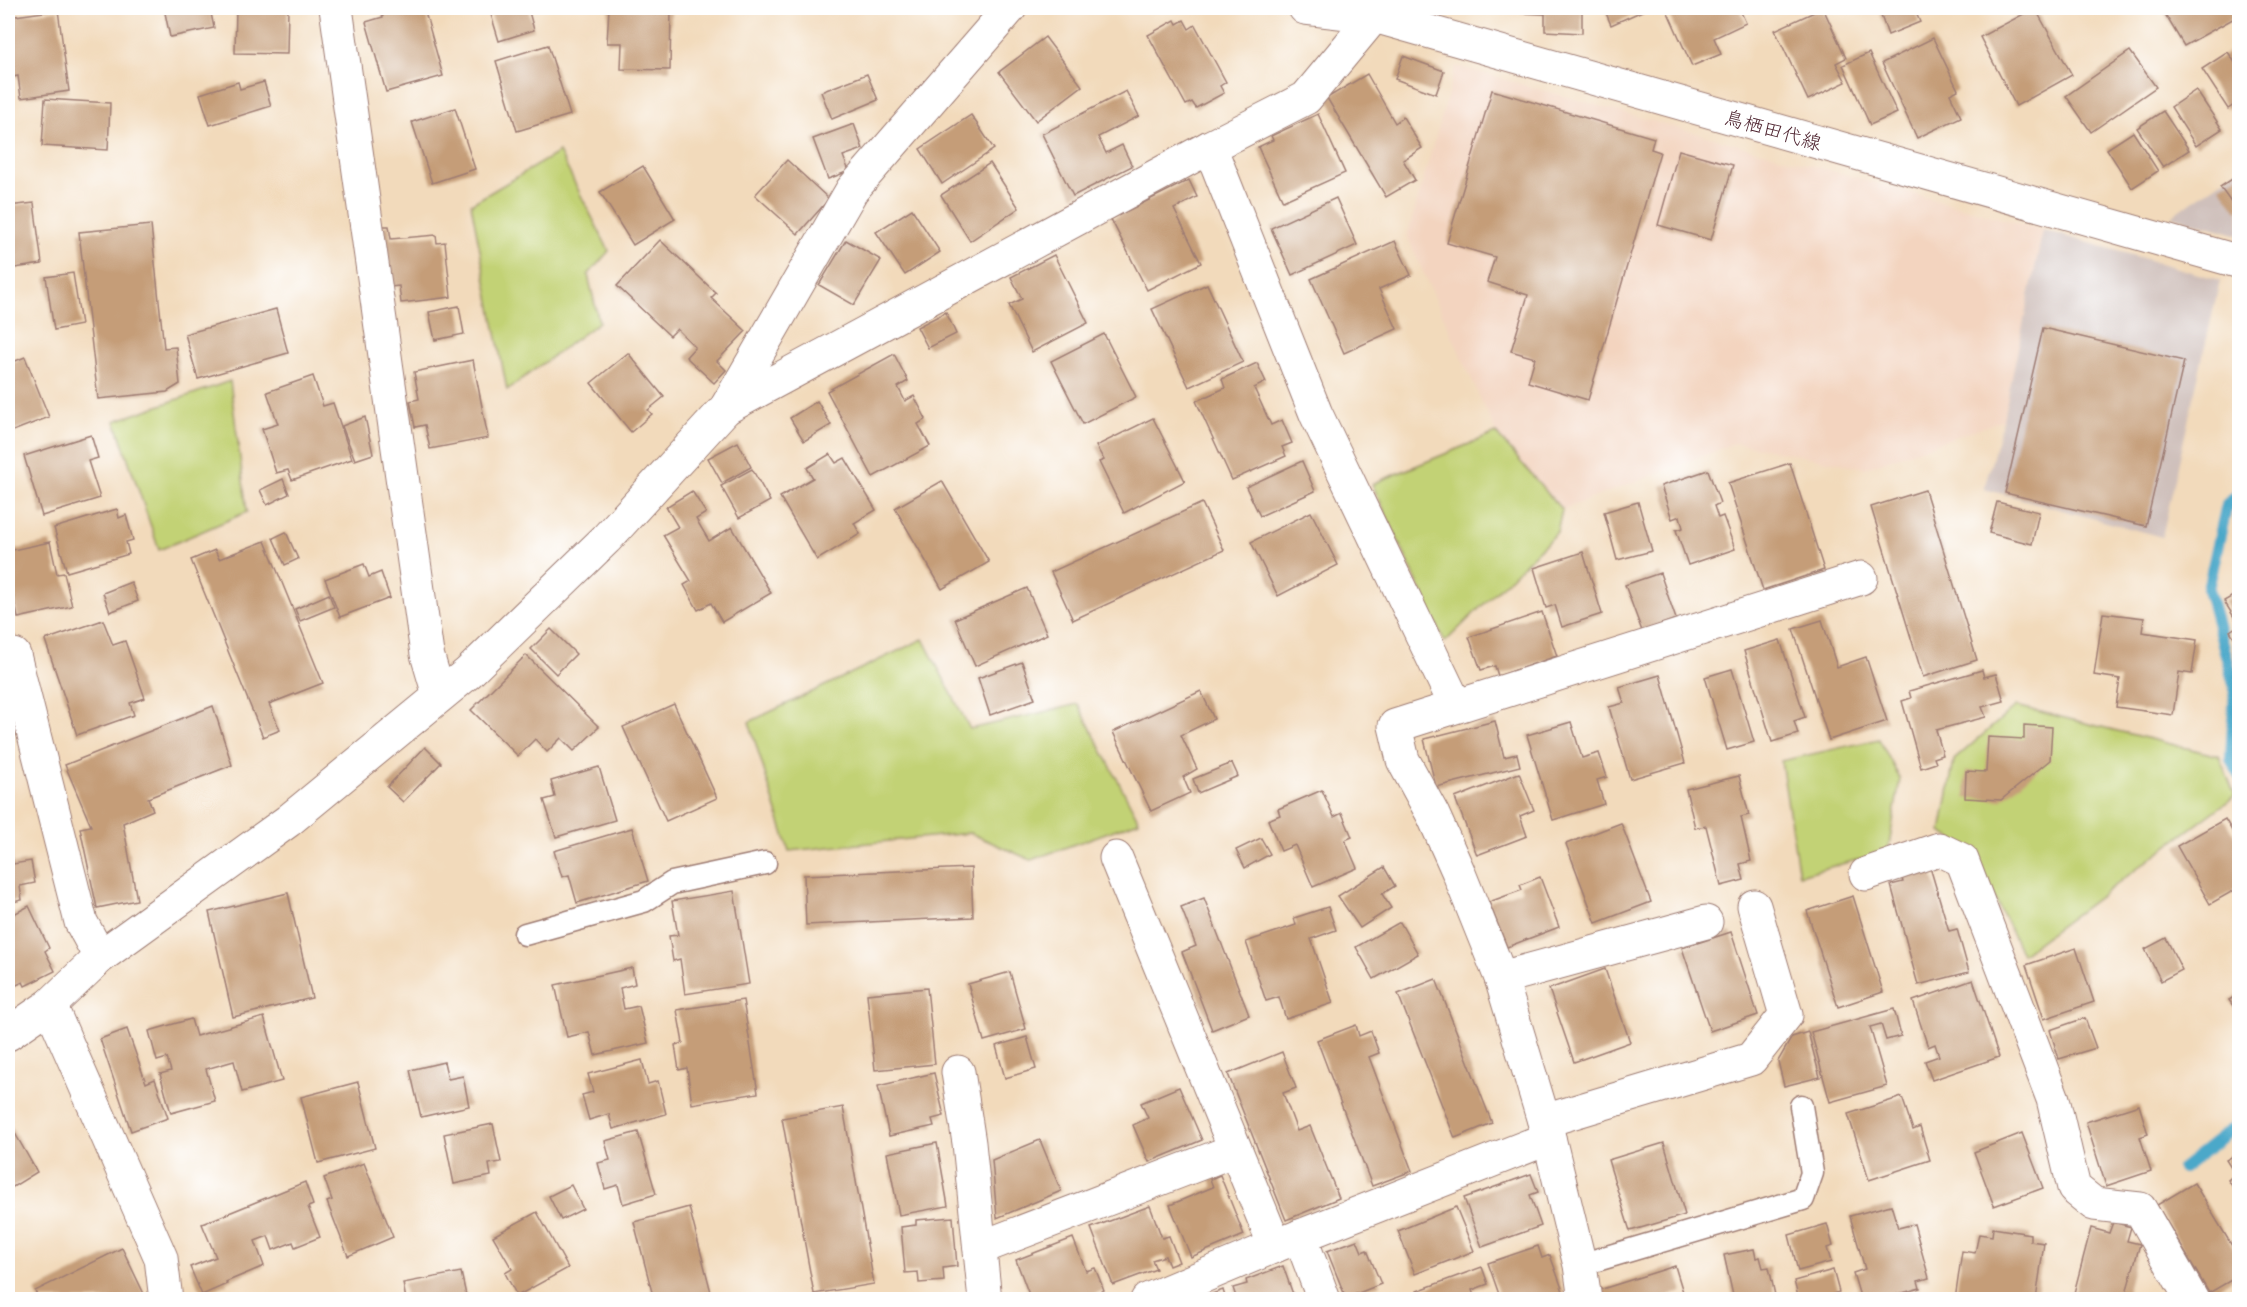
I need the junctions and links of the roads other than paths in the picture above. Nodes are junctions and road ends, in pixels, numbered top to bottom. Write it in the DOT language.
graph roads {
  1 [pos="336,8"];
  2 [pos="1010,8"];
  3 [pos="1305,8"];
  4 [pos="1374,16"];
  5 [pos="1210,147"];
  6 [pos="2240,262"];
  7 [pos="726,408"];
  8 [pos="1861,578"];
  9 [pos="14,655"];
  10 [pos="439,695"];
  11 [pos="1456,706"];
  12 [pos="1116,858"];
  13 [pos="765,863"];
  14 [pos="1866,874"];
  15 [pos="1754,906"];
  16 [pos="1706,922"];
  17 [pos="525,934"];
  18 [pos="100,957"];
  19 [pos="1502,978"];
  20 [pos="50,1005"];
  21 [pos="8,1034"];
  22 [pos="958,1072"];
  23 [pos="1801,1106"];
  24 [pos="1546,1129"];
  25 [pos="1235,1150"];
  26 [pos="1287,1241"];
  27 [pos="980,1248"];
  28 [pos="1580,1265"];
  29 [pos="166,1299"];
  30 [pos="985,1299"];
  31 [pos="1147,1299"];
  32 [pos="1324,1299"];
  33 [pos="1586,1299"];
  34 [pos="2192,1299"];
  1 -- 10 [label="street"];
  2 -- 7 [label="street"];
  3 -- 4 [label="street, 鳥栖田代線"];
  4 -- 5 [label="street"];
  4 -- 6 [label="street, 鳥栖田代線"];
  5 -- 7 [label="street"];
  5 -- 11 [label="street"];
  7 -- 10 [label="street"];
  8 -- 11 [label="street"];
  9 -- 18 [label="street"];
  10 -- 18 [label="street"];
  11 -- 19 [label="street"];
  12 -- 25 [label="street"];
  13 -- 17 [label="lane"];
  14 -- 34 [label="street"];
  15 -- 24 [label="street"];
  16 -- 19 [label="street"];
  18 -- 20 [label="street"];
  19 -- 24 [label="street"];
  20 -- 21 [label="street"];
  20 -- 29 [label="street"];
  22 -- 27 [label="street"];
  23 -- 28 [label="lane"];
  24 -- 26 [label="street"];
  24 -- 28 [label="street"];
  25 -- 26 [label="street"];
  25 -- 27 [label="street"];
  26 -- 31 [label="street"];
  26 -- 32 [label="street"];
  27 -- 30 [label="street"];
  28 -- 33 [label="street"];
}
